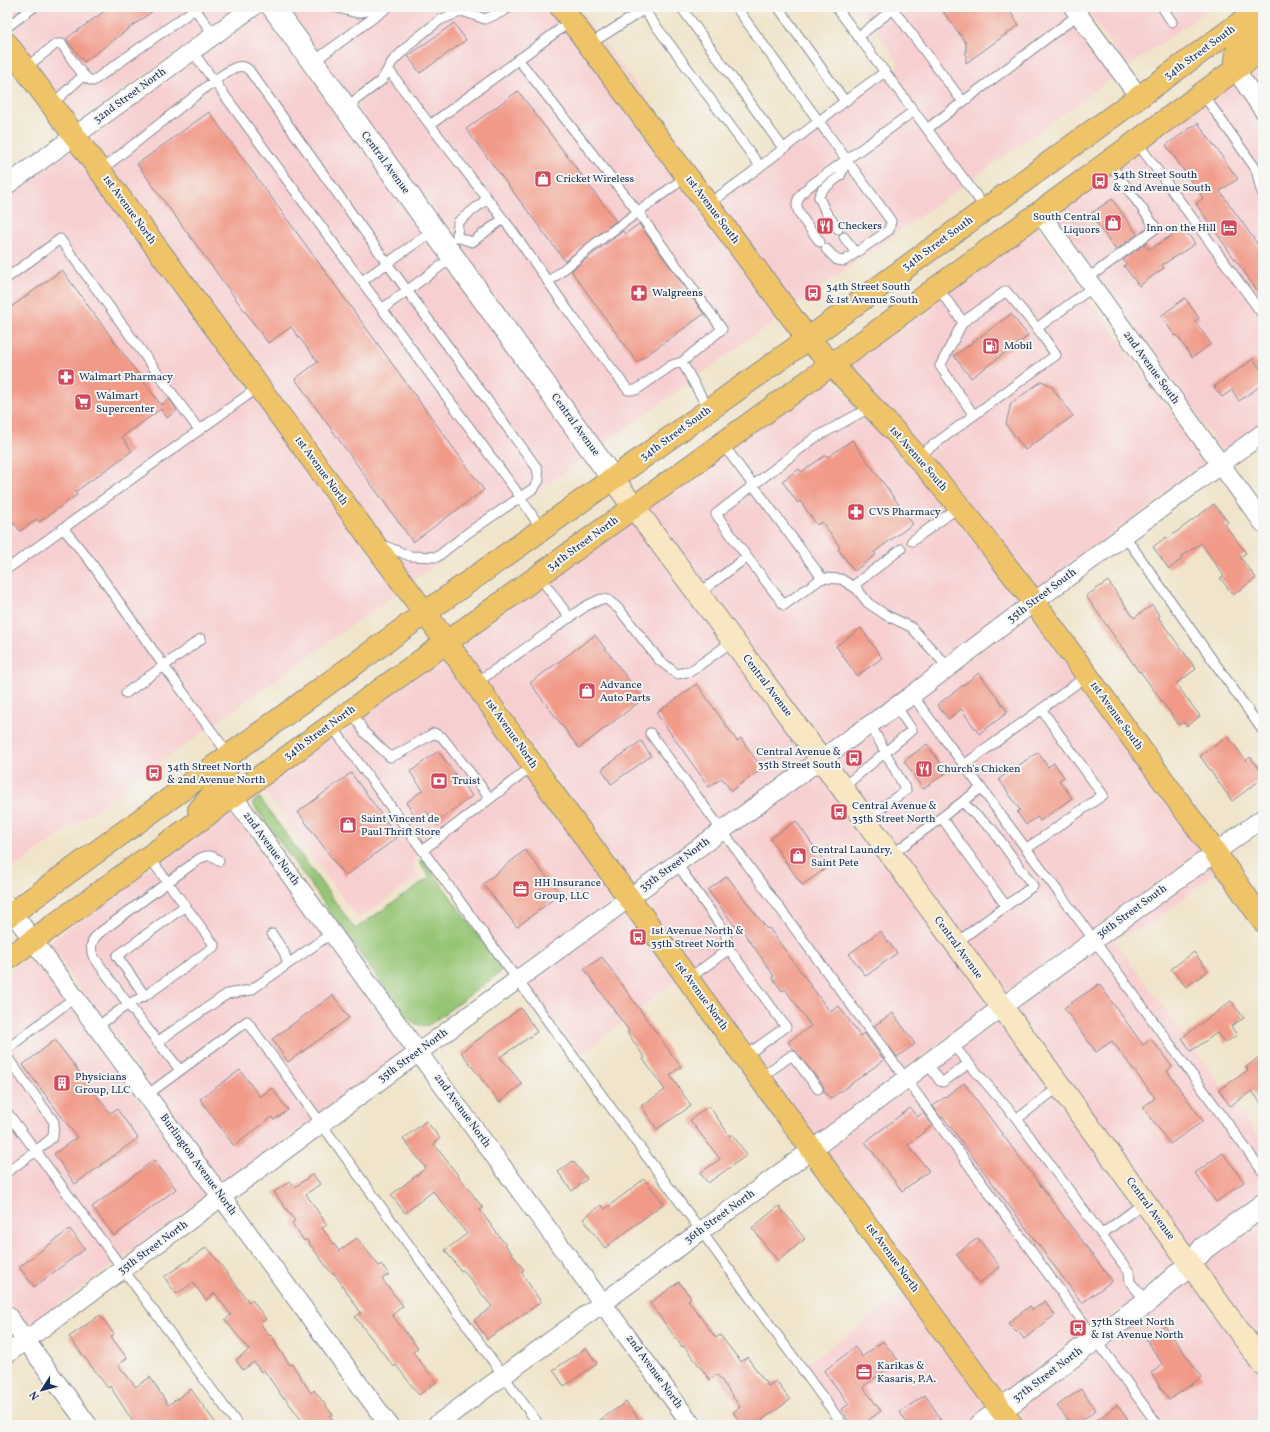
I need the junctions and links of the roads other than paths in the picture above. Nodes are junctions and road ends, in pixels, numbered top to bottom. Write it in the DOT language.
graph roads {
  1 [pos="34,7"];
  2 [pos="253,7"];
  3 [pos="273,7"];
  4 [pos="334,7"];
  5 [pos="387,7"];
  6 [pos="510,7"];
  7 [pos="680,7"];
  8 [pos="736,7"];
  9 [pos="778,7"];
  10 [pos="836,7"];
  11 [pos="1162,7"];
  12 [pos="1262,7"];
  13 [pos="195,8"];
  14 [pos="646,8"];
  15 [pos="1076,11"];
  16 [pos="566,14"];
  17 [pos="1172,22"];
  18 [pos="1263,22"];
  19 [pos="7,26"];
  20 [pos="214,35"];
  21 [pos="858,37"];
  22 [pos="7,44"];
  23 [pos="590,44"];
  24 [pos="1263,49"];
  25 [pos="192,51"];
  26 [pos="518,59"];
  27 [pos="313,62"];
  28 [pos="25,68"];
  29 [pos="388,69"];
  30 [pos="1235,69"];
  31 [pos="885,72"];
  32 [pos="84,75"];
  33 [pos="215,80"];
  34 [pos="1202,93"];
  35 [pos="1138,97"];
  36 [pos="844,100"];
  37 [pos="963,102"];
  38 [pos="51,105"];
  39 [pos="346,108"];
  40 [pos="1263,110"];
  41 [pos="914,111"];
  42 [pos="819,122"];
  43 [pos="430,125"];
  44 [pos="927,129"];
  45 [pos="74,136"];
  46 [pos="1136,141"];
  47 [pos="783,148"];
  48 [pos="847,160"];
  49 [pos="1108,161"];
  50 [pos="760,166"];
  51 [pos="100,171"];
  52 [pos="687,176"];
  53 [pos="7,185"];
  54 [pos="1263,193"];
  55 [pos="487,199"];
  56 [pos="708,204"];
  57 [pos="1047,206"];
  58 [pos="638,212"];
  59 [pos="981,212"];
  60 [pos="503,219"];
  61 [pos="447,243"];
  62 [pos="856,254"];
  63 [pos="387,263"];
  64 [pos="7,278"];
  65 [pos="362,281"];
  66 [pos="548,282"];
  67 [pos="1090,283"];
  68 [pos="407,290"];
  69 [pos="931,291"];
  70 [pos="382,309"];
  71 [pos="1263,315"];
  72 [pos="963,322"];
  73 [pos="1037,328"];
  74 [pos="808,339"];
  75 [pos="682,362"];
  76 [pos="831,365"];
  77 [pos="259,386"];
  78 [pos="872,407"];
  79 [pos="709,410"];
  80 [pos="973,414"];
  81 [pos="199,430"];
  82 [pos="1263,433"];
  83 [pos="722,443"];
  84 [pos="917,457"];
  85 [pos="1221,465"];
  86 [pos="613,479"];
  87 [pos="753,485"];
  88 [pos="520,497"];
  89 [pos="633,507"];
  90 [pos="959,507"];
  91 [pos="1263,523"];
  92 [pos="63,528"];
  93 [pos="542,530"];
  94 [pos="1124,535"];
  95 [pos="372,541"];
  96 [pos="912,541"];
  97 [pos="901,550"];
  98 [pos="747,557"];
  99 [pos="7,569"];
  100 [pos="538,576"];
  101 [pos="822,578"];
  102 [pos="853,586"];
  103 [pos="698,594"];
  104 [pos="1034,602"];
  105 [pos="425,613"];
  106 [pos="570,618"];
  107 [pos="201,639"];
  108 [pos="733,641"];
  109 [pos="447,642"];
  110 [pos="164,666"];
  111 [pos="948,667"];
  112 [pos="1087,676"];
  113 [pos="476,683"];
  114 [pos="126,693"];
  115 [pos="912,695"];
  116 [pos="896,706"];
  117 [pos="1041,709"];
  118 [pos="352,711"];
  119 [pos="870,724"];
  120 [pos="331,725"];
  121 [pos="1263,731"];
  122 [pos="650,733"];
  123 [pos="885,752"];
  124 [pos="229,755"];
  125 [pos="821,759"];
  126 [pos="534,765"];
  127 [pos="964,766"];
  128 [pos="842,788"];
  129 [pos="981,788"];
  130 [pos="233,796"];
  131 [pos="490,798"];
  132 [pos="963,802"];
  133 [pos="942,818"];
  134 [pos="1263,818"];
  135 [pos="865,820"];
  136 [pos="722,830"];
  137 [pos="173,839"];
  138 [pos="1026,849"];
  139 [pos="423,850"];
  140 [pos="1215,852"];
  141 [pos="891,856"];
  142 [pos="149,857"];
  143 [pos="219,861"];
  144 [pos="677,864"];
  145 [pos="167,882"];
  146 [pos="629,898"];
  147 [pos="185,906"];
  148 [pos="1006,906"];
  149 [pos="9,911"];
  150 [pos="1263,921"];
  151 [pos="332,933"];
  152 [pos="272,934"];
  153 [pos="1094,940"];
  154 [pos="33,941"];
  155 [pos="955,943"];
  156 [pos="729,949"];
  157 [pos="7,959"];
  158 [pos="288,964"];
  159 [pos="517,979"];
  160 [pos="688,979"];
  161 [pos="145,996"];
  162 [pos="75,997"];
  163 [pos="128,1004"];
  164 [pos="1002,1007"];
  165 [pos="97,1027"];
  166 [pos="157,1042"];
  167 [pos="952,1044"];
  168 [pos="7,1049"];
  169 [pos="418,1052"];
  170 [pos="745,1056"];
  171 [pos="7,1057"];
  172 [pos="927,1063"];
  173 [pos="968,1064"];
  174 [pos="180,1070"];
  175 [pos="760,1078"];
  176 [pos="906,1079"];
  177 [pos="1060,1086"];
  178 [pos="818,1089"];
  179 [pos="147,1095"];
  180 [pos="7,1112"];
  181 [pos="1017,1119"];
  182 [pos="321,1124"];
  183 [pos="813,1150"];
  184 [pos="36,1151"];
  185 [pos="7,1172"];
  186 [pos="1263,1172"];
  187 [pos="222,1198"];
  188 [pos="1145,1202"];
  189 [pos="1263,1205"];
  190 [pos="702,1231"];
  191 [pos="1102,1234"];
  192 [pos="1190,1264"];
  193 [pos="124,1269"];
  194 [pos="603,1302"];
  195 [pos="1147,1302"];
  196 [pos="7,1315"];
  197 [pos="1095,1339"];
  198 [pos="26,1341"];
  199 [pos="7,1354"];
  200 [pos="1263,1364"];
  201 [pos="503,1376"];
  202 [pos="1007,1417"];
  203 [pos="88,1425"];
  204 [pos="238,1425"];
  205 [pos="389,1425"];
  206 [pos="436,1425"];
  207 [pos="539,1425"];
  208 [pos="692,1425"];
  209 [pos="843,1425"];
  210 [pos="981,1425"];
  211 [pos="1158,1425"];
  1 -- 19 [label="lane"];
  2 -- 20 [label="street, 32nd Street North"];
  3 -- 27 [label="street, Central Avenue"];
  4 -- 5 [label="lane"];
  5 -- 27 [label="lane"];
  6 -- 29 [label="lane"];
  7 -- 47 [label="lane"];
  8 -- 42 [label="lane"];
  9 -- 36 [label="lane"];
  10 -- 21 [label="lane"];
  11 -- 17 [label="lane"];
  12 -- 35 [label="main road, 34th Street South"];
  13 -- 20 [label="lane"];
  13 -- 32 [label="lane"];
  14 -- 23 [label="lane"];
  14 -- 50 [label="lane"];
  15 -- 35 [label="street"];
  15 -- 37 [label="lane"];
  16 -- 23 [label="main road, 1st Avenue South"];
  16 -- 26 [label="lane"];
  18 -- 30 [label="main road"];
  20 -- 25 [label="street, 32nd Street North"];
  21 -- 31 [label="lane"];
  21 -- 37 [label="lane"];
  22 -- 28 [label="main road, 1st Avenue North"];
  23 -- 52 [label="main road, 1st Avenue South"];
  24 -- 30 [label="main road"];
  25 -- 33 [label="lane"];
  25 -- 45 [label="street, 32nd Street North"];
  26 -- 43 [label="lane"];
  26 -- 58 [label="lane"];
  27 -- 39 [label="street, Central Avenue"];
  28 -- 32 [label="lane"];
  28 -- 38 [label="main road, 1st Avenue North"];
  29 -- 39 [label="lane"];
  29 -- 43 [label="lane"];
  30 -- 34 [label="main road"];
  30 -- 40 [label="street"];
  31 -- 36 [label="lane"];
  31 -- 41 [label="lane"];
  32 -- 38 [label="lane"];
  33 -- 51 [label="lane"];
  33 -- 63 [label="lane"];
  33 -- 65 [label="lane"];
  34 -- 46 [label="main road"];
  34 -- 54 [label="lane"];
  35 -- 57 [label="main road"];
  35 -- 59 [label="main road, 34th Street South"];
  36 -- 42 [label="lane"];
  37 -- 44 [label="lane"];
  38 -- 45 [label="main road, 1st Avenue North"];
  39 -- 61 [label="street, Central Avenue"];
  41 -- 44 [label="lane"];
  41 -- 48 [label="lane"];
  42 -- 47 [label="lane"];
  42 -- 48 [label="lane"];
  43 -- 55 [label="lane"];
  44 -- 59 [label="lane"];
  45 -- 51 [label="main road, 1st Avenue North"];
  45 -- 53 [label="street, 32nd Street North"];
  46 -- 49 [label="main road"];
  46 -- 71 [label="lane"];
  47 -- 50 [label="lane"];
  48 -- 62 [label="lane"];
  48 -- 62 [label="lane"];
  48 -- 62 [label="lane"];
  49 -- 57 [label="main road"];
  49 -- 67 [label="lane"];
  50 -- 56 [label="lane"];
  51 -- 77 [label="main road, 1st Avenue North"];
  52 -- 56 [label="main road, 1st Avenue South"];
  52 -- 58 [label="lane"];
  55 -- 60 [label="lane"];
  55 -- 61 [label="lane"];
  56 -- 74 [label="main road, 1st Avenue South"];
  57 -- 67 [label="street, 2nd Avenue South"];
  57 -- 69 [label="main road"];
  58 -- 66 [label="lane"];
  58 -- 75 [label="lane"];
  59 -- 69 [label="main road"];
  59 -- 74 [label="main road, 34th Street South"];
  60 -- 61 [label="lane"];
  60 -- 66 [label="lane"];
  61 -- 63 [label="lane"];
  61 -- 68 [label="lane"];
  61 -- 86 [label="street, Central Avenue"];
  63 -- 65 [label="lane"];
  63 -- 68 [label="lane"];
  64 -- 81 [label="lane"];
  65 -- 70 [label="lane"];
  66 -- 75 [label="lane"];
  67 -- 73 [label="lane"];
  67 -- 85 [label="street, 2nd Avenue South"];
  68 -- 70 [label="lane"];
  68 -- 88 [label="lane"];
  69 -- 72 [label="lane"];
  69 -- 76 [label="main road"];
  70 -- 88 [label="lane"];
  72 -- 73 [label="lane"];
  72 -- 80 [label="lane"];
  73 -- 80 [label="lane"];
  74 -- 76 [label="main road, 1st Avenue South"];
  74 -- 79 [label="main road, 34th Street South"];
  75 -- 79 [label="lane"];
  76 -- 78 [label="main road, 1st Avenue South"];
  76 -- 83 [label="main road"];
  77 -- 81 [label="lane"];
  77 -- 95 [label="main road, 1st Avenue North"];
  78 -- 84 [label="main road, 1st Avenue South"];
  78 -- 87 [label="lane"];
  79 -- 86 [label="main road, 34th Street South"];
  80 -- 84 [label="lane"];
  81 -- 92 [label="lane"];
  82 -- 85 [label="street, 35th Street South"];
  83 -- 87 [label="lane"];
  83 -- 89 [label="main road"];
  84 -- 90 [label="main road, 1st Avenue South"];
  85 -- 91 [label="street, 2nd Avenue South"];
  85 -- 94 [label="street, 35th Street South"];
  86 -- 89 [label="main road, Central Avenue"];
  86 -- 93 [label="main road"];
  87 -- 98 [label="lane"];
  87 -- 101 [label="lane"];
  88 -- 93 [label="lane"];
  88 -- 95 [label="lane"];
  89 -- 100 [label="main road, 34th Street North"];
  89 -- 103 [label="main road, Central Avenue"];
  90 -- 96 [label="lane"];
  90 -- 104 [label="main road, 1st Avenue South"];
  92 -- 99 [label="lane"];
  92 -- 110 [label="lane"];
  93 -- 105 [label="main road"];
  94 -- 104 [label="street, 35th Street South"];
  94 -- 121 [label="lane"];
  95 -- 105 [label="main road, 1st Avenue North"];
  97 -- 102 [label="lane"];
  98 -- 101 [label="lane"];
  98 -- 103 [label="lane"];
  100 -- 106 [label="lane"];
  100 -- 109 [label="main road, 34th Street North"];
  101 -- 102 [label="lane"];
  102 -- 111 [label="lane"];
  103 -- 108 [label="main road, Central Avenue"];
  104 -- 111 [label="street, 35th Street South"];
  104 -- 112 [label="main road, 1st Avenue South"];
  105 -- 109 [label="main road, 1st Avenue North"];
  105 -- 124 [label="main road"];
  106 -- 108 [label="lane"];
  106 -- 113 [label="lane"];
  107 -- 110 [label="lane"];
  108 -- 125 [label="main road, Central Avenue"];
  109 -- 113 [label="main road, 1st Avenue North"];
  109 -- 118 [label="main road, 34th Street North"];
  110 -- 114 [label="lane"];
  110 -- 124 [label="lane"];
  111 -- 115 [label="street, 35th Street South"];
  112 -- 117 [label="lane"];
  112 -- 140 [label="main road, 1st Avenue South"];
  113 -- 126 [label="main road, 1st Avenue North"];
  115 -- 116 [label="street, 35th Street South"];
  115 -- 127 [label="lane"];
  116 -- 119 [label="street, 35th Street South"];
  116 -- 123 [label="lane"];
  117 -- 127 [label="lane"];
  117 -- 138 [label="lane"];
  118 -- 120 [label="main road, 34th Street North"];
  118 -- 131 [label="lane"];
  119 -- 123 [label="lane"];
  119 -- 125 [label="street, 35th Street South"];
  120 -- 130 [label="main road, 34th Street North"];
  120 -- 139 [label="lane"];
  122 -- 136 [label="lane"];
  123 -- 128 [label="lane"];
  123 -- 135 [label="lane"];
  124 -- 137 [label="main road"];
  124 -- 149 [label="main road"];
  125 -- 128 [label="main road, Central Avenue"];
  125 -- 136 [label="street, 35th Street North"];
  126 -- 131 [label="lane"];
  126 -- 146 [label="main road, 1st Avenue North"];
  127 -- 129 [label="lane"];
  128 -- 135 [label="main road, Central Avenue"];
  129 -- 132 [label="lane"];
  129 -- 138 [label="lane"];
  130 -- 137 [label="main road, 34th Street North"];
  130 -- 151 [label="street, 2nd Avenue North"];
  131 -- 139 [label="lane"];
  132 -- 133 [label="lane"];
  132 -- 148 [label="lane"];
  133 -- 141 [label="lane"];
  133 -- 148 [label="lane"];
  134 -- 140 [label="street, 36th Street South"];
  135 -- 141 [label="main road, Central Avenue"];
  136 -- 144 [label="street, 35th Street North"];
  136 -- 176 [label="lane"];
  137 -- 142 [label="main road, 34th Street North"];
  138 -- 153 [label="lane"];
  139 -- 159 [label="lane"];
  140 -- 150 [label="main road, 1st Avenue South"];
  140 -- 153 [label="street, 36th Street South"];
  141 -- 155 [label="main road, Central Avenue"];
  142 -- 145 [label="lane"];
  142 -- 154 [label="main road, 34th Street North"];
  143 -- 145 [label="lane"];
  144 -- 146 [label="street, 35th Street North"];
  144 -- 156 [label="lane"];
  145 -- 147 [label="lane"];
  145 -- 163 [label="lane"];
  146 -- 159 [label="street, 35th Street North"];
  146 -- 160 [label="main road, 1st Avenue North"];
  147 -- 161 [label="lane"];
  147 -- 161 [label="lane"];
  148 -- 155 [label="lane"];
  149 -- 154 [label="street, Burlington Avenue North"];
  151 -- 158 [label="lane"];
  151 -- 169 [label="street, 2nd Avenue North"];
  152 -- 158 [label="lane"];
  153 -- 164 [label="street, 36th Street South"];
  153 -- 186 [label="lane"];
  154 -- 157 [label="main road, 34th Street North"];
  154 -- 162 [label="street, Burlington Avenue North"];
  155 -- 164 [label="main road, Central Avenue"];
  156 -- 160 [label="lane"];
  156 -- 170 [label="lane"];
  158 -- 166 [label="lane"];
  159 -- 169 [label="street, 35th Street North"];
  159 -- 190 [label="lane"];
  160 -- 170 [label="main road, 1st Avenue North"];
  161 -- 163 [label="lane"];
  162 -- 165 [label="street, Burlington Avenue North"];
  162 -- 168 [label="lane"];
  163 -- 165 [label="lane"];
  163 -- 166 [label="lane"];
  164 -- 167 [label="street, 36th Street North"];
  164 -- 177 [label="main road, Central Avenue"];
  165 -- 179 [label="street, Burlington Avenue North"];
  166 -- 174 [label="lane"];
  167 -- 172 [label="street, 36th Street North"];
  167 -- 173 [label="lane"];
  169 -- 182 [label="street, 35th Street North"];
  169 -- 194 [label="street, 2nd Avenue North"];
  170 -- 175 [label="main road, 1st Avenue North"];
  171 -- 184 [label="lane"];
  172 -- 173 [label="lane"];
  172 -- 176 [label="street, 36th Street North"];
  173 -- 181 [label="lane"];
  174 -- 179 [label="lane"];
  174 -- 182 [label="lane"];
  175 -- 178 [label="lane"];
  175 -- 183 [label="main road, 1st Avenue North"];
  176 -- 183 [label="street, 36th Street North"];
  176 -- 197 [label="lane"];
  177 -- 181 [label="lane"];
  177 -- 188 [label="main road, Central Avenue"];
  179 -- 187 [label="street, Burlington Avenue North"];
  180 -- 184 [label="lane"];
  181 -- 191 [label="lane"];
  182 -- 187 [label="street, 35th Street North"];
  182 -- 201 [label="lane"];
  183 -- 190 [label="street, 36th Street North"];
  183 -- 202 [label="main road, 1st Avenue North"];
  184 -- 185 [label="lane"];
  184 -- 193 [label="lane"];
  187 -- 193 [label="street, 35th Street North"];
  187 -- 205 [label="street, Burlington Avenue North"];
  188 -- 191 [label="lane"];
  188 -- 192 [label="main road, Central Avenue"];
  189 -- 192 [label="street, 37th Street North"];
  190 -- 194 [label="street, 36th Street North"];
  190 -- 209 [label="lane"];
  191 -- 195 [label="lane"];
  192 -- 195 [label="street, 37th Street North"];
  192 -- 200 [label="main road, Central Avenue"];
  193 -- 198 [label="street, 35th Street North"];
  193 -- 204 [label="lane"];
  194 -- 201 [label="street, 36th Street North"];
  194 -- 208 [label="street, 2nd Avenue North"];
  195 -- 197 [label="street, 37th Street North"];
  196 -- 198 [label="street"];
  197 -- 202 [label="street, 37th Street North"];
  197 -- 211 [label="lane"];
  198 -- 199 [label="street, 35th Street North"];
  198 -- 203 [label="street"];
  201 -- 206 [label="street, 36th Street North"];
  201 -- 207 [label="lane"];
  202 -- 210 [label="street, 37th Street North"];
}
